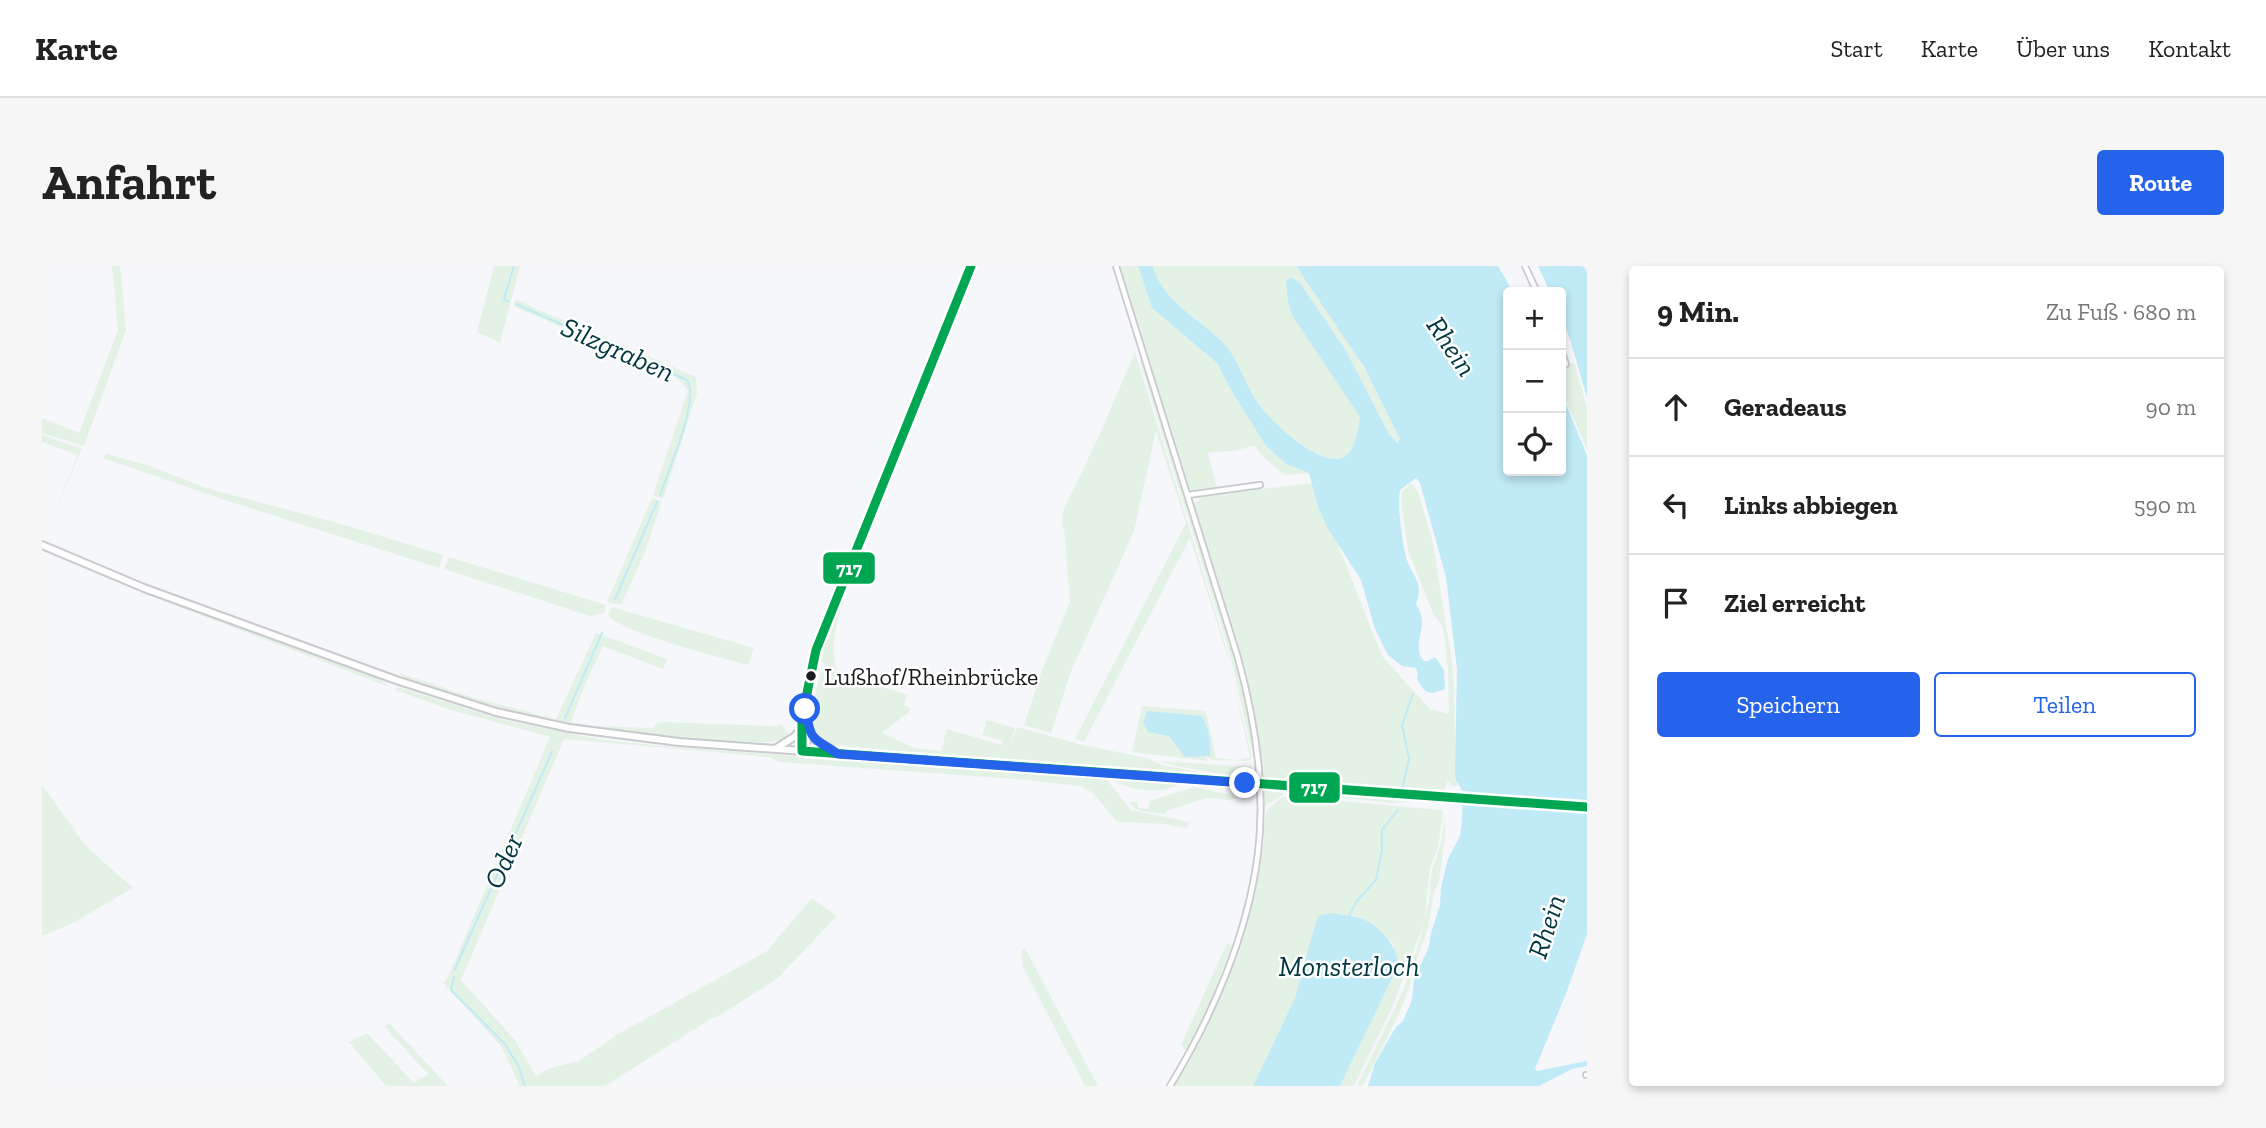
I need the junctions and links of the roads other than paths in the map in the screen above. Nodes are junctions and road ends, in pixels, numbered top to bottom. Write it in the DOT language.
graph roads {
  1 [pos="971,266"];
  2 [pos="1116,266"];
  3 [pos="1525,266"];
  4 [pos="1535,287"];
  5 [pos="1260,485"];
  6 [pos="1188,495"];
  7 [pos="42,545"];
  8 [pos="805,730"];
  9 [pos="775,749"];
  10 [pos="802,751"];
  11 [pos="838,754"];
  12 [pos="1587,807"];
  13 [pos="1170,1086"];
  1 -- 8 [label="main road"];
  2 -- 6 [label="street"];
  3 -- 4 [label="street"];
  5 -- 6 [label="street"];
  6 -- 13 [label="street"];
  7 -- 9 [label="main road"];
  8 -- 9 [label="main road"];
  8 -- 10 [label="main road"];
  8 -- 11 [label="main road"];
  9 -- 10 [label="main road"];
  10 -- 11 [label="main road"];
  11 -- 12 [label="main road, bridge"];
}
